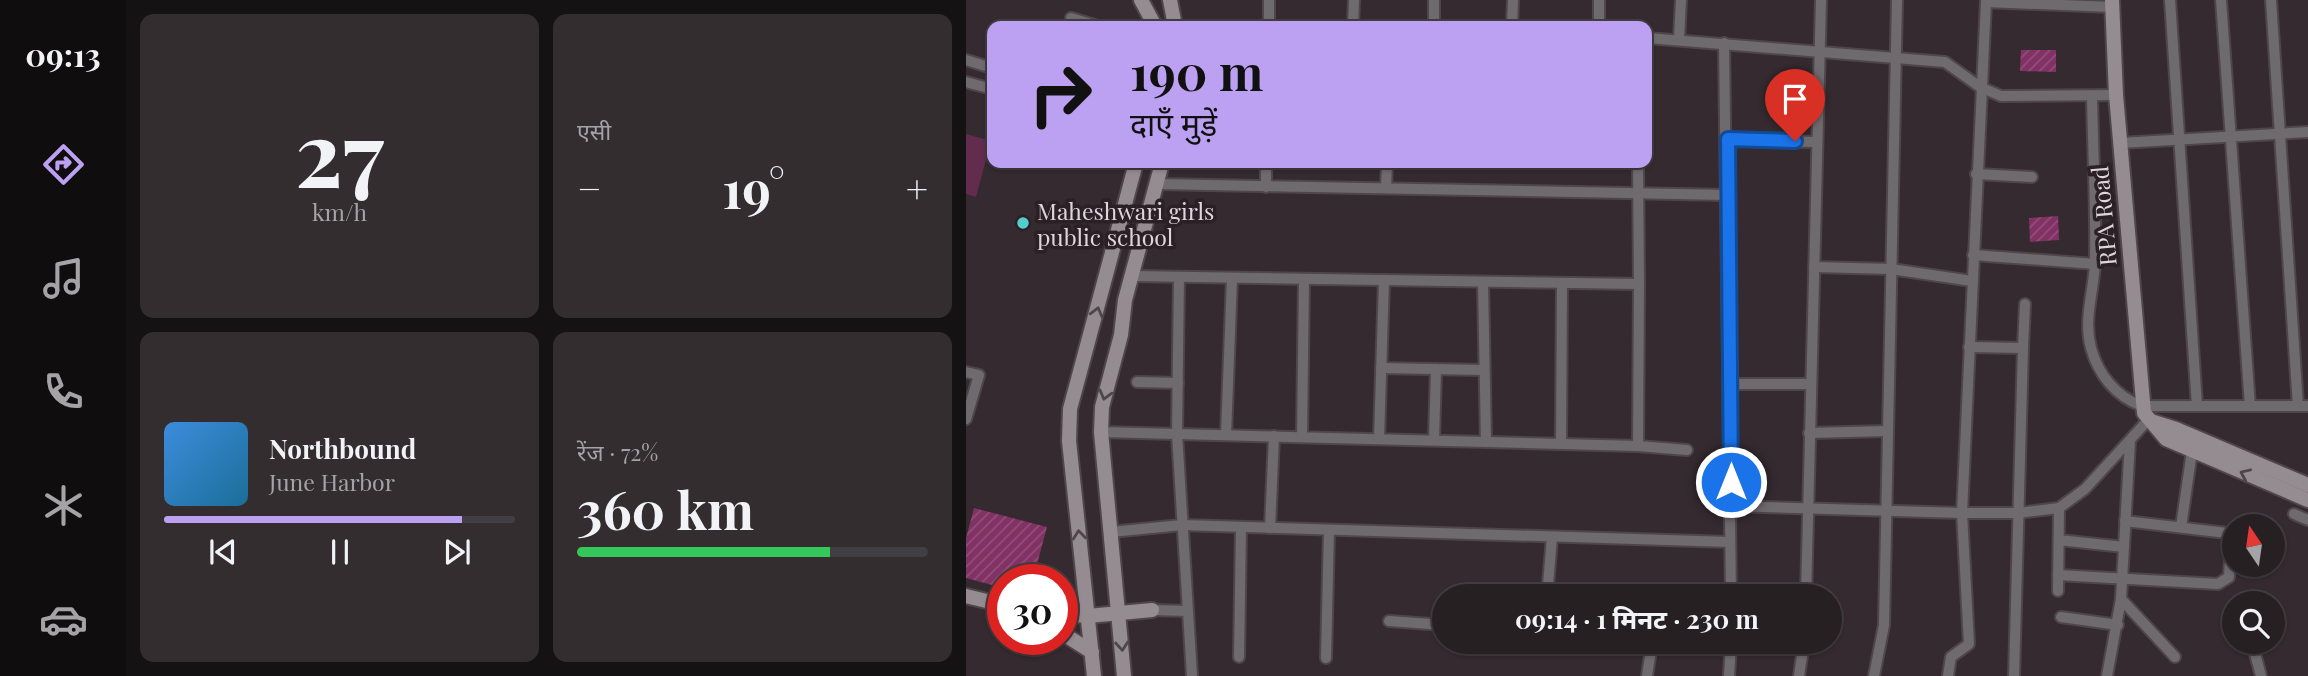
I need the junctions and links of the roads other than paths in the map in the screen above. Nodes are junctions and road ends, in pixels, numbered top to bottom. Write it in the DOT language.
graph roads {
  1 [pos="1170,0"];
  2 [pos="1269,0"];
  3 [pos="1354,0"];
  4 [pos="1434,0"];
  5 [pos="1513,0"];
  6 [pos="1599,0"];
  7 [pos="1681,0"];
  8 [pos="1821,0"];
  9 [pos="1897,0"];
  10 [pos="2170,0"];
  11 [pos="2221,0"];
  12 [pos="2271,0"];
  13 [pos="1986,1"];
  14 [pos="1147,2"];
  15 [pos="2112,3"];
  16 [pos="1071,18"];
  17 [pos="1081,21"];
  18 [pos="1153,21"];
  19 [pos="1174,21"];
  20 [pos="1269,21"];
  21 [pos="1353,21"];
  22 [pos="1434,21"];
  23 [pos="1512,21"];
  24 [pos="1599,21"];
  25 [pos="1652,38"];
  26 [pos="1679,39"];
  27 [pos="1724,43"];
  28 [pos="1820,51"];
  29 [pos="1895,58"];
  30 [pos="966,60"];
  31 [pos="987,66"];
  32 [pos="966,82"];
  33 [pos="1980,87"];
  34 [pos="987,88"];
  35 [pos="2116,95"];
  36 [pos="2092,96"];
  37 [pos="2308,132"];
  38 [pos="2280,134"];
  39 [pos="2231,137"];
  40 [pos="1728,139"];
  41 [pos="2178,140"];
  42 [pos="1817,142"];
  43 [pos="2120,143"];
  44 [pos="1135,168"];
  45 [pos="1162,168"];
  46 [pos="1266,168"];
  47 [pos="1387,168"];
  48 [pos="1638,168"];
  49 [pos="1976,174"];
  50 [pos="2032,177"];
  51 [pos="1158,184"];
  52 [pos="1266,187"];
  53 [pos="1386,188"];
  54 [pos="1637,194"];
  55 [pos="1727,195"];
  56 [pos="1973,255"];
  57 [pos="2095,264"];
  58 [pos="1814,267"];
  59 [pos="1891,269"];
  60 [pos="1132,276"];
  61 [pos="1179,277"];
  62 [pos="1232,278"];
  63 [pos="1304,279"];
  64 [pos="1384,280"];
  65 [pos="1972,281"];
  66 [pos="1483,282"];
  67 [pos="1562,283"];
  68 [pos="1639,285"];
  69 [pos="2025,304"];
  70 [pos="1969,347"];
  71 [pos="2023,348"];
  72 [pos="1381,368"];
  73 [pos="1436,369"];
  74 [pos="1484,370"];
  75 [pos="966,372"];
  76 [pos="1137,382"];
  77 [pos="1178,383"];
  78 [pos="1730,384"];
  79 [pos="1810,384"];
  80 [pos="2197,406"];
  81 [pos="2249,406"];
  82 [pos="2303,406"];
  83 [pos="2148,416"];
  84 [pos="966,419"];
  85 [pos="1887,431"];
  86 [pos="1101,432"];
  87 [pos="1809,433"];
  88 [pos="1177,434"];
  89 [pos="1226,435"];
  90 [pos="1274,436"];
  91 [pos="1302,437"];
  92 [pos="1379,439"];
  93 [pos="1434,440"];
  94 [pos="2130,441"];
  95 [pos="1486,442"];
  96 [pos="1561,444"];
  97 [pos="1638,446"];
  98 [pos="1687,450"];
  99 [pos="2192,451"];
  100 [pos="2308,485"];
  101 [pos="2308,499"];
  102 [pos="1731,506"];
  103 [pos="1807,508"];
  104 [pos="2059,508"];
  105 [pos="1886,510"];
  106 [pos="1962,513"];
  107 [pos="2018,513"];
  108 [pos="2294,514"];
  109 [pos="2308,520"];
  110 [pos="2125,521"];
  111 [pos="1182,525"];
  112 [pos="1241,527"];
  113 [pos="2181,527"];
  114 [pos="1270,528"];
  115 [pos="1329,530"];
  116 [pos="1111,532"];
  117 [pos="1552,537"];
  118 [pos="2059,540"];
  119 [pos="1730,542"];
  120 [pos="2124,547"];
  121 [pos="2059,575"];
  122 [pos="2122,577"];
  123 [pos="1548,584"];
  124 [pos="1731,584"];
  125 [pos="1805,584"];
  126 [pos="2058,590"];
  127 [pos="966,596"];
  128 [pos="2121,599"];
  129 [pos="987,601"];
  130 [pos="1152,610"];
  131 [pos="1188,611"];
  132 [pos="1119,613"];
  133 [pos="1078,615"];
  134 [pos="1088,616"];
  135 [pos="2061,617"];
  136 [pos="1389,621"];
  137 [pos="1432,624"];
  138 [pos="2118,625"];
  139 [pos="1078,643"];
  140 [pos="1092,652"];
  141 [pos="1647,654"];
  142 [pos="1730,654"];
  143 [pos="1802,654"];
  144 [pos="2255,654"];
  145 [pos="1239,657"];
  146 [pos="2175,657"];
  147 [pos="1326,658"];
  148 [pos="1094,676"];
  149 [pos="1125,676"];
  150 [pos="1192,676"];
  151 [pos="1647,676"];
  152 [pos="1729,676"];
  153 [pos="1799,676"];
  154 [pos="1874,676"];
  155 [pos="1948,676"];
  156 [pos="2014,676"];
  157 [pos="2107,676"];
  158 [pos="2261,676"];
  1 -- 19 [label="street"];
  2 -- 20 [label="street"];
  3 -- 21 [label="street"];
  4 -- 22 [label="street"];
  5 -- 23 [label="street"];
  6 -- 24 [label="street"];
  7 -- 26 [label="street"];
  8 -- 28 [label="street"];
  9 -- 29 [label="street"];
  10 -- 41 [label="street"];
  11 -- 39 [label="street"];
  12 -- 38 [label="street"];
  13 -- 15 [label="street"];
  13 -- 33 [label="street"];
  14 -- 18 [label="street"];
  15 -- 35 [label="street, RPA Road"];
  16 -- 17 [label="street"];
  25 -- 26 [label="street"];
  26 -- 27 [label="street"];
  27 -- 28 [label="street"];
  27 -- 40 [label="street"];
  28 -- 29 [label="street"];
  28 -- 42 [label="street"];
  29 -- 33 [label="street"];
  29 -- 59 [label="street"];
  30 -- 31 [label="street"];
  32 -- 34 [label="street"];
  33 -- 36 [label="street"];
  33 -- 49 [label="street"];
  35 -- 36 [label="street"];
  35 -- 43 [label="street, RPA Road"];
  36 -- 57 [label="street"];
  37 -- 38 [label="street"];
  38 -- 39 [label="street"];
  38 -- 82 [label="street"];
  39 -- 41 [label="street"];
  39 -- 81 [label="street"];
  40 -- 42 [label="street"];
  40 -- 55 [label="street"];
  41 -- 43 [label="street"];
  41 -- 80 [label="street"];
  42 -- 58 [label="street"];
  43 -- 83 [label="street, RPA Road"];
  134 -- 44 [label="street, one-way"];
  45 -- 51 [label="street"];
  46 -- 52 [label="street"];
  47 -- 53 [label="street"];
  48 -- 54 [label="street"];
  49 -- 50 [label="street"];
  49 -- 56 [label="street"];
  51 -- 52 [label="street"];
  51 -- 60 [label="street"];
  52 -- 53 [label="street"];
  53 -- 54 [label="street"];
  54 -- 55 [label="street"];
  54 -- 68 [label="street"];
  55 -- 78 [label="street"];
  56 -- 57 [label="street"];
  56 -- 65 [label="street"];
  57 -- 83 [label="street"];
  58 -- 59 [label="street"];
  58 -- 79 [label="street"];
  59 -- 65 [label="street"];
  59 -- 85 [label="street"];
  60 -- 61 [label="street"];
  60 -- 86 [label="street, one-way"];
  61 -- 62 [label="street"];
  61 -- 77 [label="street"];
  62 -- 63 [label="street"];
  62 -- 89 [label="street"];
  63 -- 64 [label="street"];
  63 -- 91 [label="street"];
  64 -- 66 [label="street"];
  64 -- 72 [label="street"];
  65 -- 70 [label="street"];
  66 -- 67 [label="street"];
  66 -- 74 [label="street"];
  67 -- 68 [label="street"];
  67 -- 96 [label="street"];
  68 -- 97 [label="street"];
  69 -- 71 [label="street"];
  70 -- 71 [label="street"];
  70 -- 106 [label="street"];
  71 -- 107 [label="street"];
  72 -- 73 [label="street"];
  72 -- 92 [label="street"];
  73 -- 74 [label="street"];
  73 -- 93 [label="street"];
  74 -- 95 [label="street"];
  75 -- 84 [label="street"];
  76 -- 77 [label="street"];
  77 -- 88 [label="street"];
  78 -- 79 [label="street"];
  78 -- 102 [label="street"];
  79 -- 87 [label="street"];
  80 -- 81 [label="street"];
  80 -- 83 [label="street"];
  81 -- 82 [label="street"];
  83 -- 94 [label="street"];
  83 -- 99 [label="street"];
  83 -- 100 [label="street"];
  85 -- 87 [label="street"];
  85 -- 105 [label="street"];
  86 -- 88 [label="street"];
  86 -- 116 [label="street"];
  87 -- 103 [label="street"];
  88 -- 89 [label="street"];
  88 -- 111 [label="street"];
  89 -- 90 [label="street"];
  90 -- 91 [label="street"];
  90 -- 114 [label="street"];
  91 -- 92 [label="street"];
  92 -- 93 [label="street"];
  93 -- 95 [label="street"];
  94 -- 104 [label="street"];
  94 -- 110 [label="street"];
  95 -- 96 [label="street"];
  96 -- 97 [label="street"];
  97 -- 98 [label="street"];
  101 -- 99 [label="street, one-way"];
  99 -- 113 [label="street"];
  102 -- 103 [label="street"];
  102 -- 119 [label="street"];
  103 -- 105 [label="street"];
  103 -- 125 [label="street"];
  104 -- 107 [label="street"];
  104 -- 118 [label="street"];
  105 -- 106 [label="street"];
  105 -- 154 [label="street"];
  106 -- 107 [label="street"];
  106 -- 155 [label="street"];
  107 -- 156 [label="street"];
  108 -- 109 [label="street"];
  110 -- 113 [label="street"];
  110 -- 120 [label="street"];
  111 -- 112 [label="street"];
  111 -- 116 [label="street"];
  111 -- 131 [label="street"];
  112 -- 114 [label="street"];
  112 -- 145 [label="street"];
  113 -- 122 [label="street"];
  114 -- 115 [label="street"];
  115 -- 117 [label="street"];
  115 -- 147 [label="street"];
  116 -- 132 [label="street"];
  117 -- 119 [label="street"];
  117 -- 123 [label="street"];
  118 -- 120 [label="street"];
  118 -- 121 [label="street"];
  119 -- 124 [label="street"];
  120 -- 122 [label="street"];
  121 -- 122 [label="street"];
  121 -- 126 [label="street"];
  122 -- 128 [label="street"];
  127 -- 129 [label="street"];
  128 -- 138 [label="street"];
  128 -- 146 [label="street"];
  130 -- 131 [label="street"];
  130 -- 132 [label="street"];
  131 -- 150 [label="street"];
  132 -- 134 [label="street"];
  132 -- 149 [label="street, one-way"];
  133 -- 134 [label="street"];
  134 -- 140 [label="street"];
  135 -- 138 [label="street"];
  136 -- 137 [label="street"];
  138 -- 157 [label="street"];
  139 -- 140 [label="street"];
  140 -- 148 [label="street"];
  141 -- 151 [label="street"];
  142 -- 152 [label="street"];
  143 -- 153 [label="street"];
  144 -- 158 [label="street"];
}
